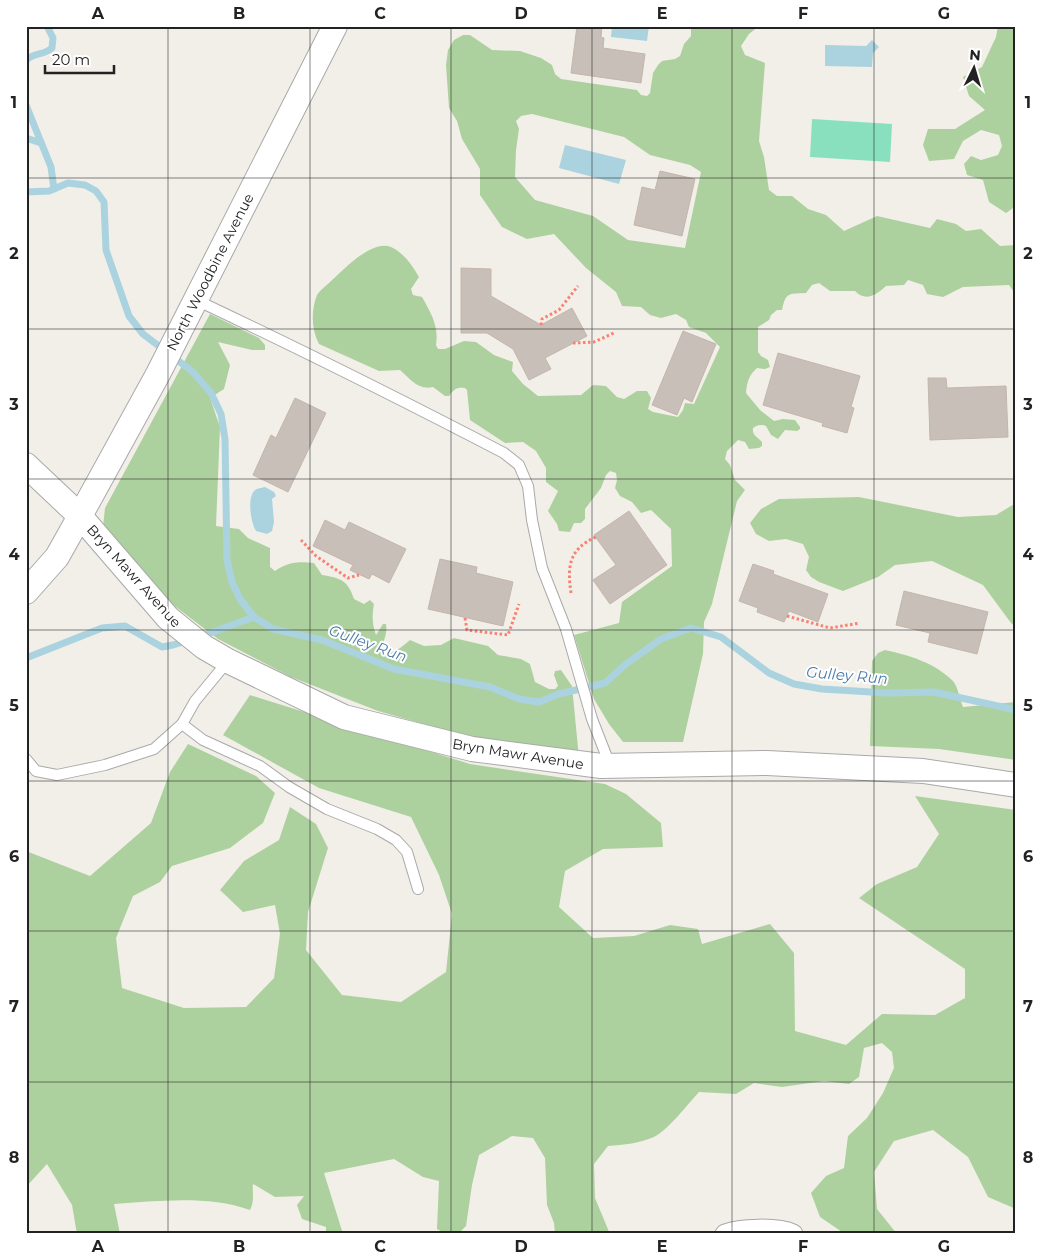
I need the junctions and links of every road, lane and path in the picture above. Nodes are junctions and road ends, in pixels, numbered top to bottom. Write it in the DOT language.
graph roads {
  1 [pos="335,26"];
  2 [pos="578,286"];
  3 [pos="196,300"];
  4 [pos="541,325"];
  5 [pos="614,333"];
  6 [pos="573,343"];
  7 [pos="26,465"];
  8 [pos="80,516"];
  9 [pos="596,537"];
  10 [pos="301,540"];
  11 [pos="360,574"];
  12 [pos="26,592"];
  13 [pos="572,601"];
  14 [pos="518,604"];
  15 [pos="787,616"];
  16 [pos="465,618"];
  17 [pos="860,623"];
  18 [pos="228,661"];
  19 [pos="182,724"];
  20 [pos="26,760"];
  21 [pos="610,766"];
  22 [pos="1016,785"];
  23 [pos="418,889"];
  24 [pos="725,1234"];
  25 [pos="793,1234"];
  1 -- 3 [label="street, North Woodbine Avenue"];
  2 -- 4 [label="path"];
  3 -- 8 [label="street, North Woodbine Avenue"];
  3 -- 21 [label="lane"];
  5 -- 6 [label="path"];
  7 -- 8 [label="street, Bryn Mawr Avenue"];
  8 -- 12 [label="street, North Woodbine Avenue"];
  8 -- 18 [label="street, Bryn Mawr Avenue"];
  9 -- 13 [label="path"];
  10 -- 11 [label="path"];
  14 -- 16 [label="path"];
  15 -- 17 [label="path"];
  18 -- 19 [label="lane"];
  18 -- 21 [label="street, Bryn Mawr Avenue"];
  19 -- 20 [label="lane"];
  19 -- 23 [label="lane"];
  21 -- 22 [label="street, Bryn Mawr Avenue"];
  24 -- 25 [label="street"];
}
